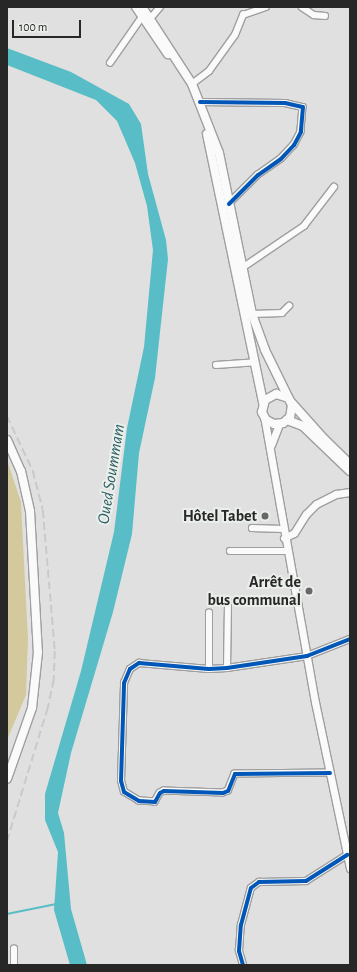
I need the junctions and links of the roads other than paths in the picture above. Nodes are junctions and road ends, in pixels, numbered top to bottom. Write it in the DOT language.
graph roads {
  1 [pos="136,7"];
  2 [pos="142,7"];
  3 [pos="160,7"];
  4 [pos="266,7"];
  5 [pos="302,7"];
  6 [pos="325,16"];
  7 [pos="146,18"];
  8 [pos="110,63"];
  9 [pos="192,84"];
  10 [pos="200,102"];
  11 [pos="334,187"];
  12 [pos="229,204"];
  13 [pos="242,268"];
  14 [pos="289,306"];
  15 [pos="252,314"];
  16 [pos="254,362"];
  17 [pos="216,365"];
  18 [pos="289,400"];
  19 [pos="263,403"];
  20 [pos="264,416"];
  21 [pos="287,420"];
  22 [pos="279,424"];
  23 [pos="7,440"];
  24 [pos="270,450"];
  25 [pos="350,464"];
  26 [pos="350,471"];
  27 [pos="350,492"];
  28 [pos="252,528"];
  29 [pos="283,529"];
  30 [pos="284,538"];
  31 [pos="230,552"];
  32 [pos="287,552"];
  33 [pos="228,602"];
  34 [pos="209,614"];
  35 [pos="350,639"];
  36 [pos="307,656"];
  37 [pos="227,668"];
  38 [pos="209,669"];
  39 [pos="330,773"];
  40 [pos="7,779"];
  41 [pos="347,855"];
  42 [pos="350,868"];
  43 [pos="14,949"];
  44 [pos="14,965"];
  45 [pos="243,965"];
  1 -- 7 [label="highway"];
  2 -- 7 [label="highway"];
  3 -- 7 [label="street"];
  4 -- 9 [label="street"];
  5 -- 6 [label="street"];
  7 -- 8 [label="street"];
  7 -- 9 [label="highway"];
  7 -- 16 [label="highway"];
  9 -- 10 [label="highway"];
  10 -- 12 [label="highway"];
  10 -- 12 [label="street"];
  11 -- 13 [label="street"];
  12 -- 13 [label="highway"];
  13 -- 15 [label="highway"];
  14 -- 15 [label="street"];
  15 -- 18 [label="highway"];
  16 -- 17 [label="street"];
  16 -- 19 [label="highway"];
  18 -- 19 [label="highway"];
  18 -- 21 [label="highway"];
  18 -- 25 [label="highway"];
  19 -- 20 [label="highway"];
  20 -- 22 [label="highway"];
  20 -- 24 [label="main road"];
  21 -- 22 [label="highway"];
  21 -- 26 [label="highway"];
  22 -- 24 [label="main road"];
  23 -- 40 [label="highway"];
  24 -- 29 [label="main road"];
  27 -- 30 [label="main road"];
  28 -- 29 [label="street"];
  29 -- 30 [label="main road"];
  30 -- 32 [label="main road"];
  31 -- 32 [label="street"];
  32 -- 36 [label="main road"];
  33 -- 37 [label="street"];
  34 -- 38 [label="street"];
  35 -- 36 [label="street"];
  36 -- 37 [label="street"];
  36 -- 39 [label="main road"];
  37 -- 38 [label="street"];
  38 -- 39 [label="street"];
  39 -- 41 [label="main road"];
  41 -- 42 [label="main road"];
  41 -- 45 [label="street"];
  43 -- 44 [label="street"];
}
